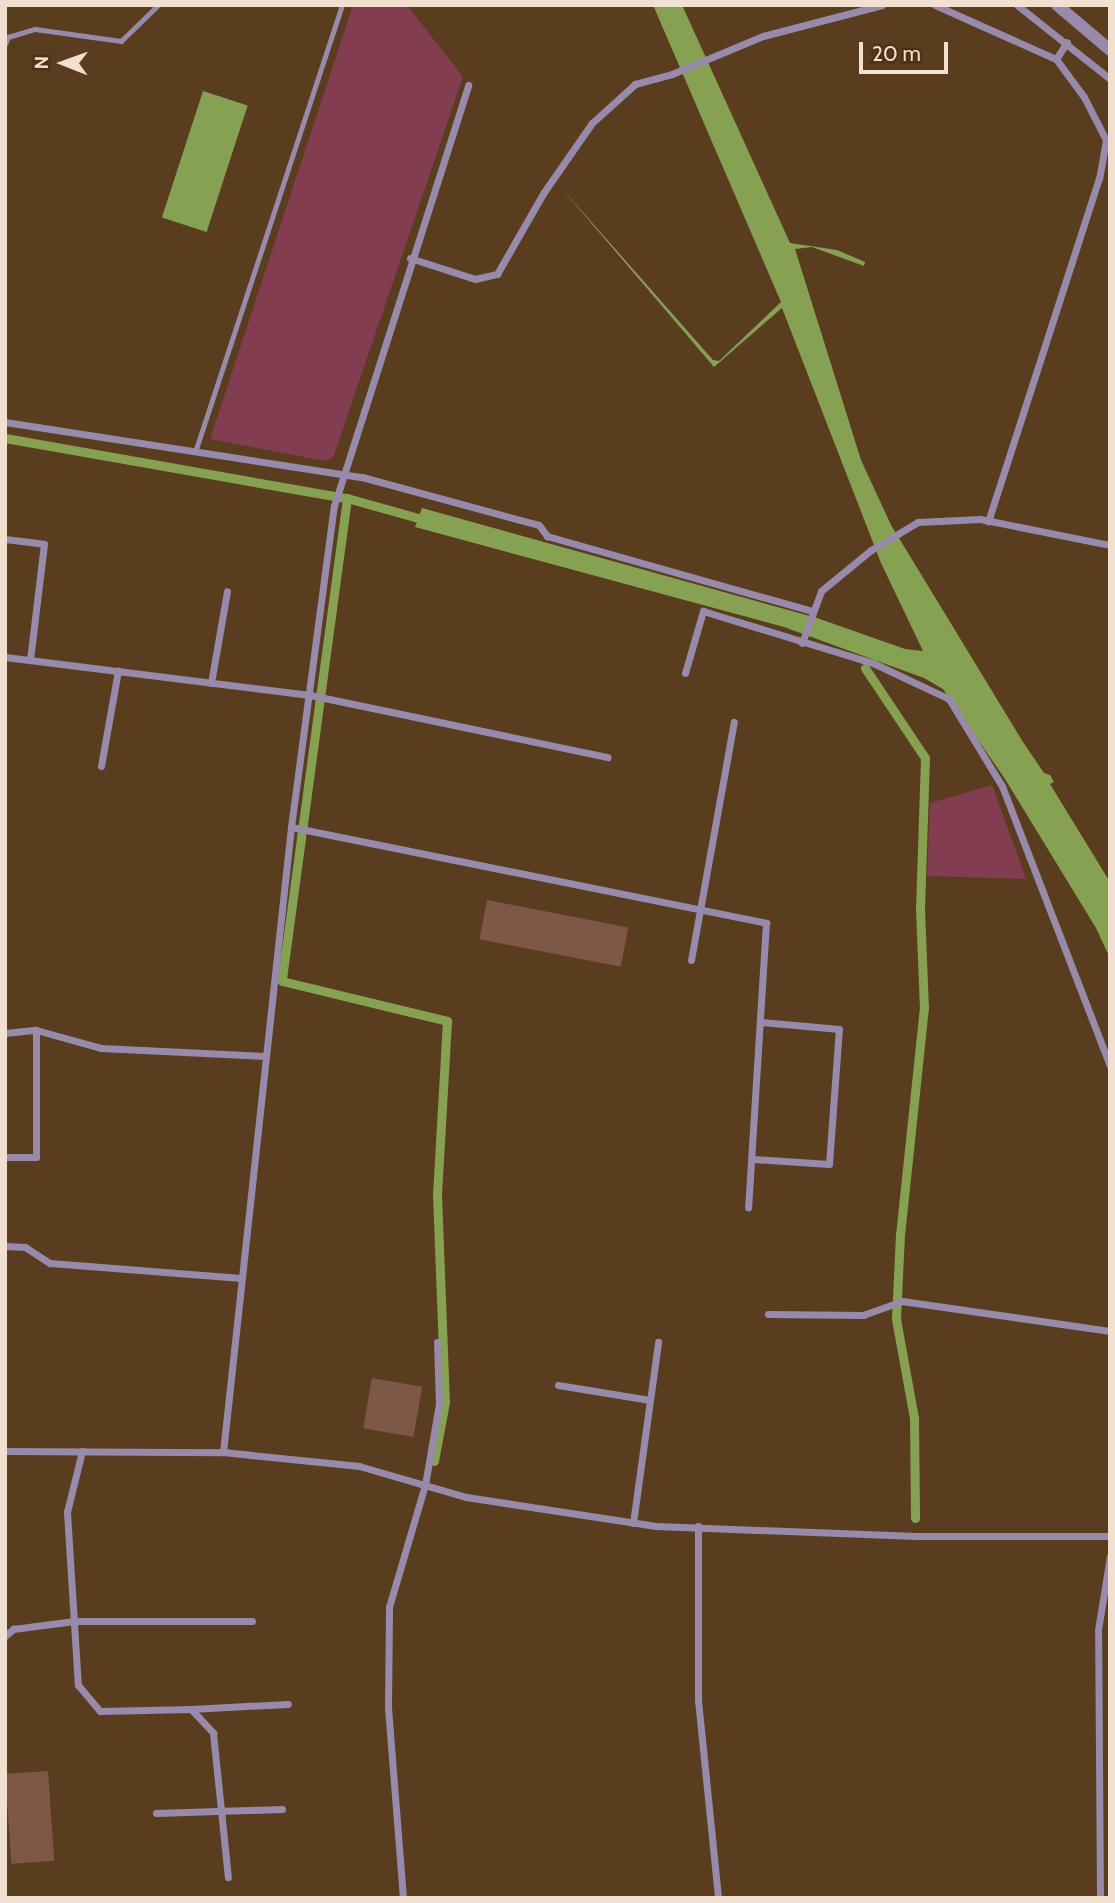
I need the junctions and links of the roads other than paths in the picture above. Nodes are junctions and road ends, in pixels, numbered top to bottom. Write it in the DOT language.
graph roads {
  1 [pos="158,5"];
  2 [pos="342,5"];
  3 [pos="882,5"];
  4 [pos="935,5"];
  5 [pos="1017,5"];
  6 [pos="1057,5"];
  7 [pos="1067,42"];
  8 [pos="5,44"];
  9 [pos="1110,50"];
  10 [pos="1056,59"];
  11 [pos="1110,79"];
  12 [pos="468,85"];
  13 [pos="410,258"];
  14 [pos="5,422"];
  15 [pos="195,452"];
  16 [pos="341,475"];
  17 [pos="988,522"];
  18 [pos="5,539"];
  19 [pos="1110,545"];
  20 [pos="227,591"];
  21 [pos="811,613"];
  22 [pos="803,639"];
  23 [pos="5,657"];
  24 [pos="30,660"];
  25 [pos="118,671"];
  26 [pos="685,673"];
  27 [pos="211,683"];
  28 [pos="317,697"];
  29 [pos="734,722"];
  30 [pos="608,757"];
  31 [pos="101,766"];
  32 [pos="291,827"];
  33 [pos="698,909"];
  34 [pos="691,960"];
  35 [pos="760,1022"];
  36 [pos="36,1030"];
  37 [pos="5,1033"];
  38 [pos="264,1056"];
  39 [pos="1110,1066"];
  40 [pos="5,1157"];
  41 [pos="752,1159"];
  42 [pos="748,1207"];
  43 [pos="5,1246"];
  44 [pos="241,1278"];
  45 [pos="768,1314"];
  46 [pos="1110,1331"];
  47 [pos="437,1342"];
  48 [pos="658,1342"];
  49 [pos="558,1385"];
  50 [pos="650,1401"];
  51 [pos="5,1451"];
  52 [pos="82,1451"];
  53 [pos="223,1452"];
  54 [pos="425,1485"];
  55 [pos="633,1523"];
  56 [pos="698,1526"];
  57 [pos="1110,1536"];
  58 [pos="1110,1556"];
  59 [pos="74,1621"];
  60 [pos="252,1621"];
  61 [pos="5,1636"];
  62 [pos="288,1704"];
  63 [pos="191,1709"];
  64 [pos="282,1809"];
  65 [pos="221,1810"];
  66 [pos="156,1813"];
  67 [pos="228,1877"];
  68 [pos="403,1898"];
  69 [pos="718,1898"];
  70 [pos="1100,1898"];
  1 -- 8 [label="lane"];
  2 -- 15 [label="lane"];
  3 -- 13 [label="street"];
  4 -- 10 [label="street"];
  5 -- 7 [label="street"];
  6 -- 9 [label="street"];
  7 -- 10 [label="street"];
  7 -- 11 [label="street"];
  10 -- 17 [label="street"];
  12 -- 13 [label="street"];
  13 -- 16 [label="street"];
  14 -- 15 [label="street"];
  15 -- 16 [label="street"];
  16 -- 21 [label="street"];
  16 -- 28 [label="street"];
  17 -- 19 [label="street"];
  17 -- 21 [label="street"];
  18 -- 24 [label="street"];
  20 -- 27 [label="street"];
  21 -- 22 [label="street"];
  22 -- 26 [label="street"];
  22 -- 39 [label="street"];
  23 -- 24 [label="street"];
  24 -- 25 [label="street"];
  25 -- 27 [label="street"];
  25 -- 31 [label="street"];
  27 -- 28 [label="street"];
  28 -- 30 [label="street"];
  28 -- 32 [label="street"];
  29 -- 33 [label="street"];
  32 -- 33 [label="street"];
  32 -- 38 [label="street"];
  33 -- 34 [label="street"];
  33 -- 35 [label="street"];
  35 -- 41 [label="street"];
  35 -- 41 [label="street"];
  36 -- 37 [label="street"];
  36 -- 38 [label="street"];
  36 -- 40 [label="street"];
  38 -- 44 [label="street"];
  41 -- 42 [label="street"];
  43 -- 44 [label="street"];
  44 -- 53 [label="street"];
  45 -- 46 [label="street"];
  47 -- 54 [label="street"];
  48 -- 50 [label="street"];
  49 -- 50 [label="street"];
  50 -- 55 [label="street"];
  51 -- 52 [label="street"];
  52 -- 53 [label="street"];
  52 -- 59 [label="street"];
  53 -- 54 [label="street"];
  54 -- 55 [label="street"];
  54 -- 68 [label="street"];
  55 -- 56 [label="street"];
  56 -- 57 [label="street"];
  56 -- 69 [label="street"];
  58 -- 70 [label="street"];
  59 -- 60 [label="street"];
  59 -- 61 [label="street"];
  59 -- 63 [label="street"];
  62 -- 63 [label="street"];
  63 -- 65 [label="street"];
  64 -- 65 [label="street"];
  65 -- 66 [label="street"];
  65 -- 67 [label="street"];
}
